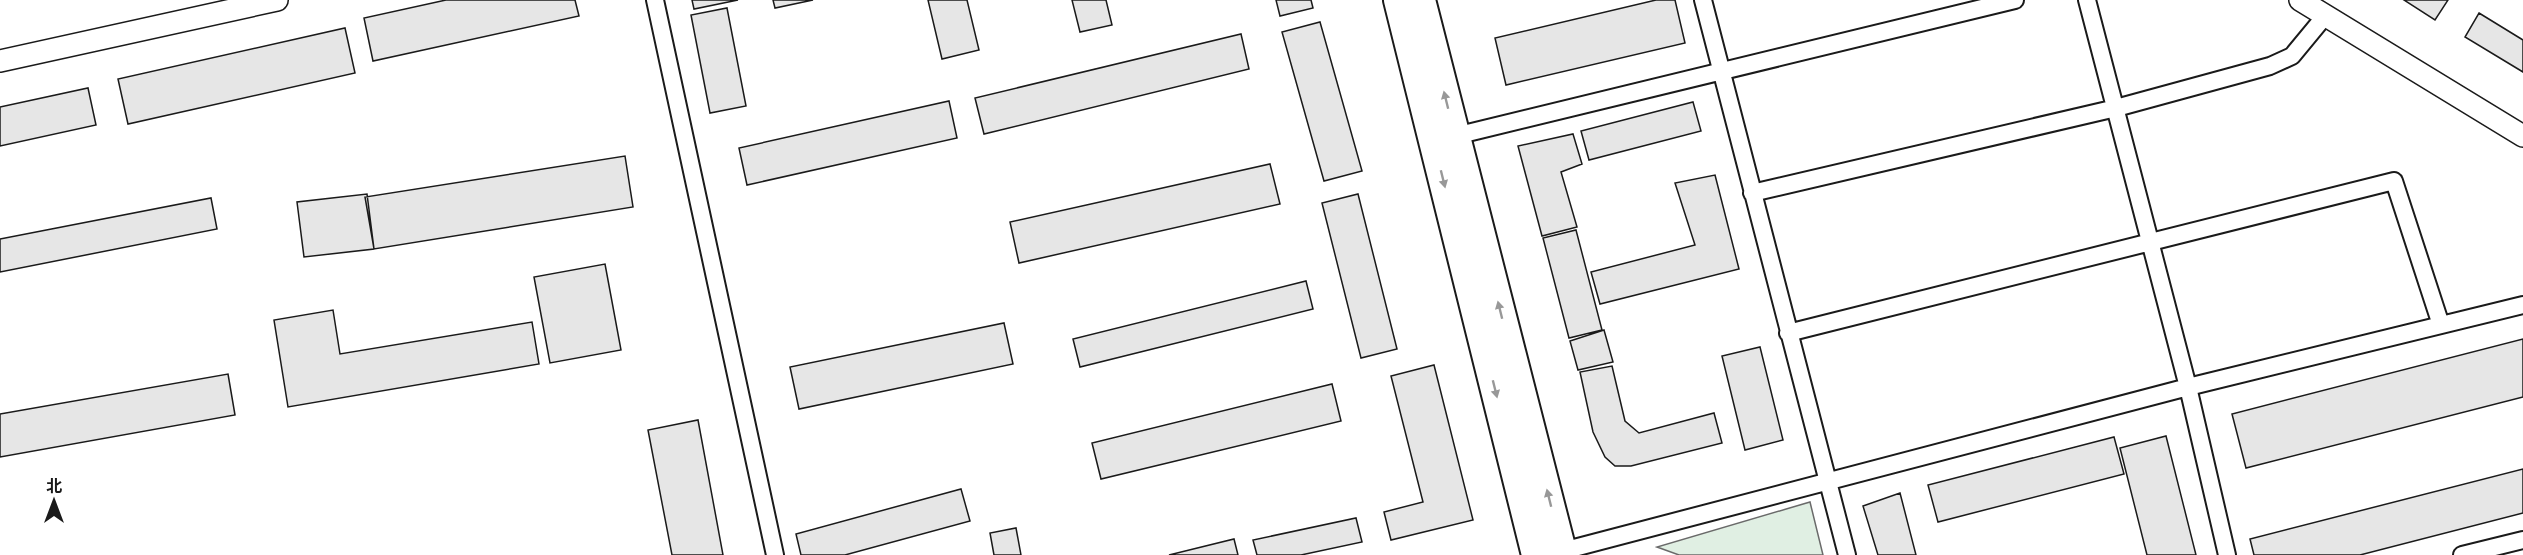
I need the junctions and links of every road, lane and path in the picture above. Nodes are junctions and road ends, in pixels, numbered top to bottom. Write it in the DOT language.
graph roads {
  1 [pos="277,0"];
  2 [pos="655,0"];
  3 [pos="1398,0"];
  4 [pos="1421,0"];
  5 [pos="1703,0"];
  6 [pos="2015,0"];
  7 [pos="2087,0"];
  8 [pos="2300,0"];
  9 [pos="207,8"];
  10 [pos="2325,16"];
  11 [pos="0,61"];
  12 [pos="1720,72"];
  13 [pos="2116,108"];
  14 [pos="2523,136"];
  15 [pos="1445,139"];
  16 [pos="1752,193"];
  17 [pos="2150,241"];
  18 [pos="2523,305"];
  19 [pos="2441,325"];
  20 [pos="1788,333"];
  21 [pos="2188,387"];
  22 [pos="1827,481"];
  23 [pos="2519,545"];
  24 [pos="1556,554"];
  25 [pos="775,555"];
  26 [pos="1847,555"];
  27 [pos="2227,555"];
  28 [pos="2462,555"];
  1 -- 9 [label="street"];
  2 -- 25 [label="street"];
  3 -- 15 [label="highway"];
  15 -- 4 [label="highway, one-way"];
  5 -- 12 [label="street"];
  6 -- 12 [label="street"];
  7 -- 13 [label="street"];
  8 -- 10 [label="street"];
  9 -- 11 [label="street"];
  10 -- 13 [label="street"];
  10 -- 14 [label="street"];
  12 -- 15 [label="street"];
  12 -- 16 [label="street"];
  13 -- 16 [label="street"];
  13 -- 17 [label="street"];
  15 -- 24 [label="highway"];
  16 -- 20 [label="street"];
  17 -- 19 [label="street"];
  17 -- 20 [label="street"];
  17 -- 21 [label="street"];
  18 -- 19 [label="street"];
  19 -- 21 [label="street"];
  20 -- 22 [label="street"];
  21 -- 22 [label="street"];
  21 -- 27 [label="street"];
  22 -- 24 [label="street"];
  22 -- 26 [label="street"];
  23 -- 28 [label="street"];
}
